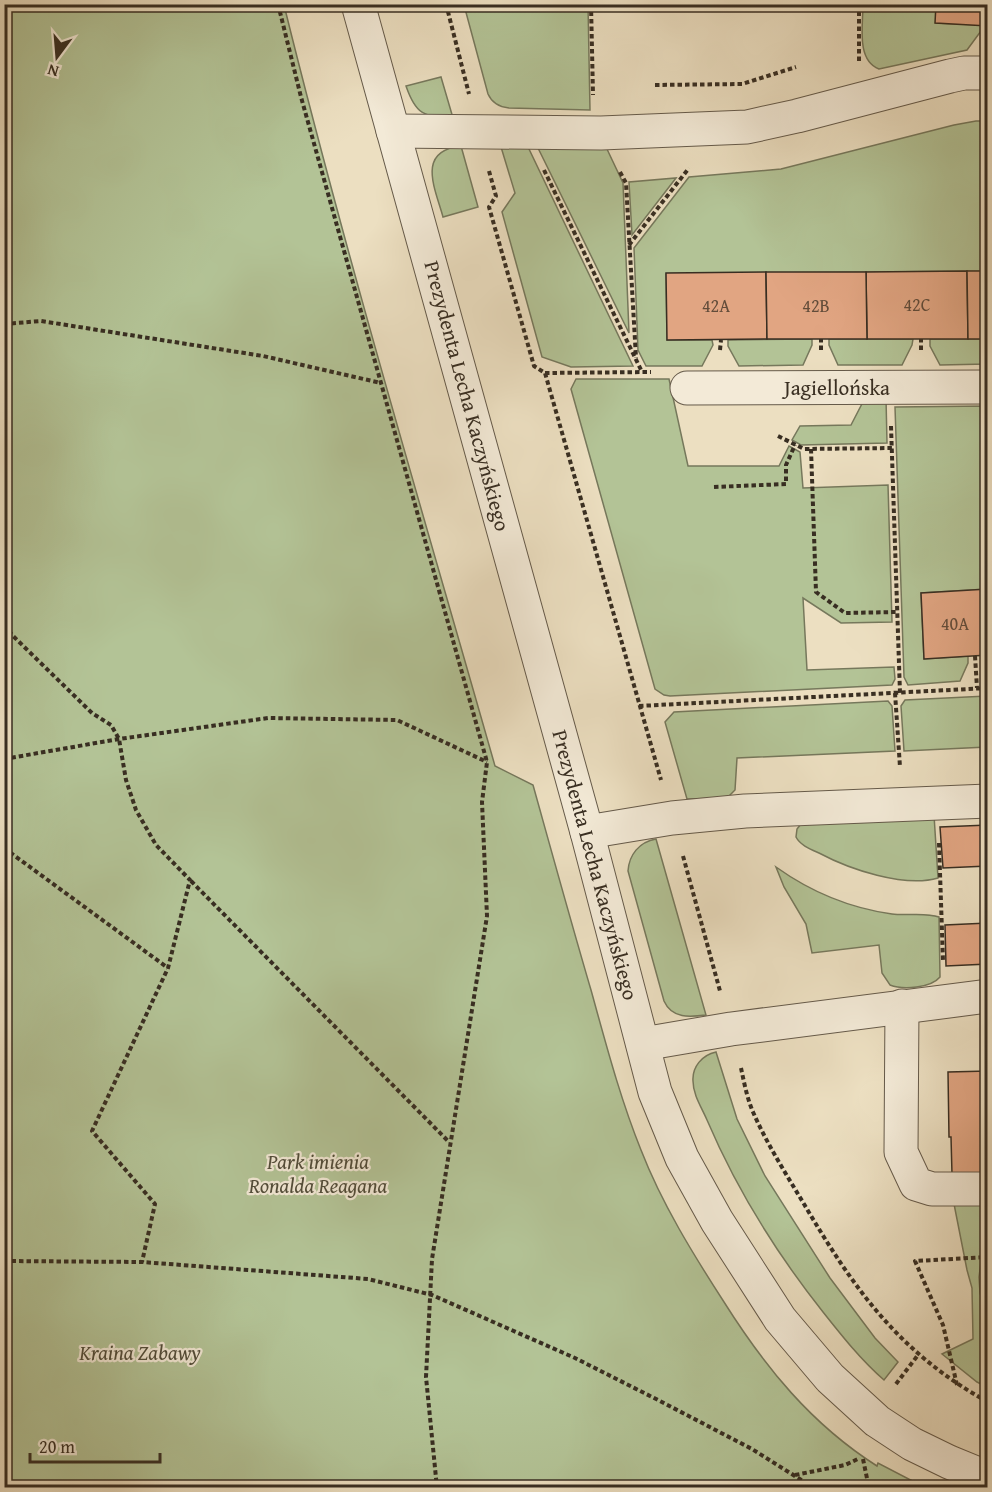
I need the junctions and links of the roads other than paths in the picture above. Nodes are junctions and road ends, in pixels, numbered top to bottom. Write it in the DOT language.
graph roads {
  1 [pos="358,4"];
  2 [pos="987,73"];
  3 [pos="393,131"];
  4 [pos="987,387"];
  5 [pos="687,388"];
  6 [pos="987,801"];
  7 [pos="587,832"];
  8 [pos="987,996"];
  9 [pos="902,1006"];
  10 [pos="643,1044"];
  11 [pos="987,1189"];
  12 [pos="987,1478"];
  1 -- 3 [label="street, Prezydenta Lecha Kaczyńskiego"];
  2 -- 3 [label="street"];
  3 -- 7 [label="street, Prezydenta Lecha Kaczyńskiego"];
  4 -- 5 [label="street, Jagiellońska"];
  6 -- 7 [label="street"];
  7 -- 10 [label="street, Prezydenta Lecha Kaczyńskiego"];
  8 -- 9 [label="street"];
  9 -- 10 [label="street"];
  9 -- 11 [label="street"];
  10 -- 12 [label="street, Prezydenta Lecha Kaczyńskiego"];
}
